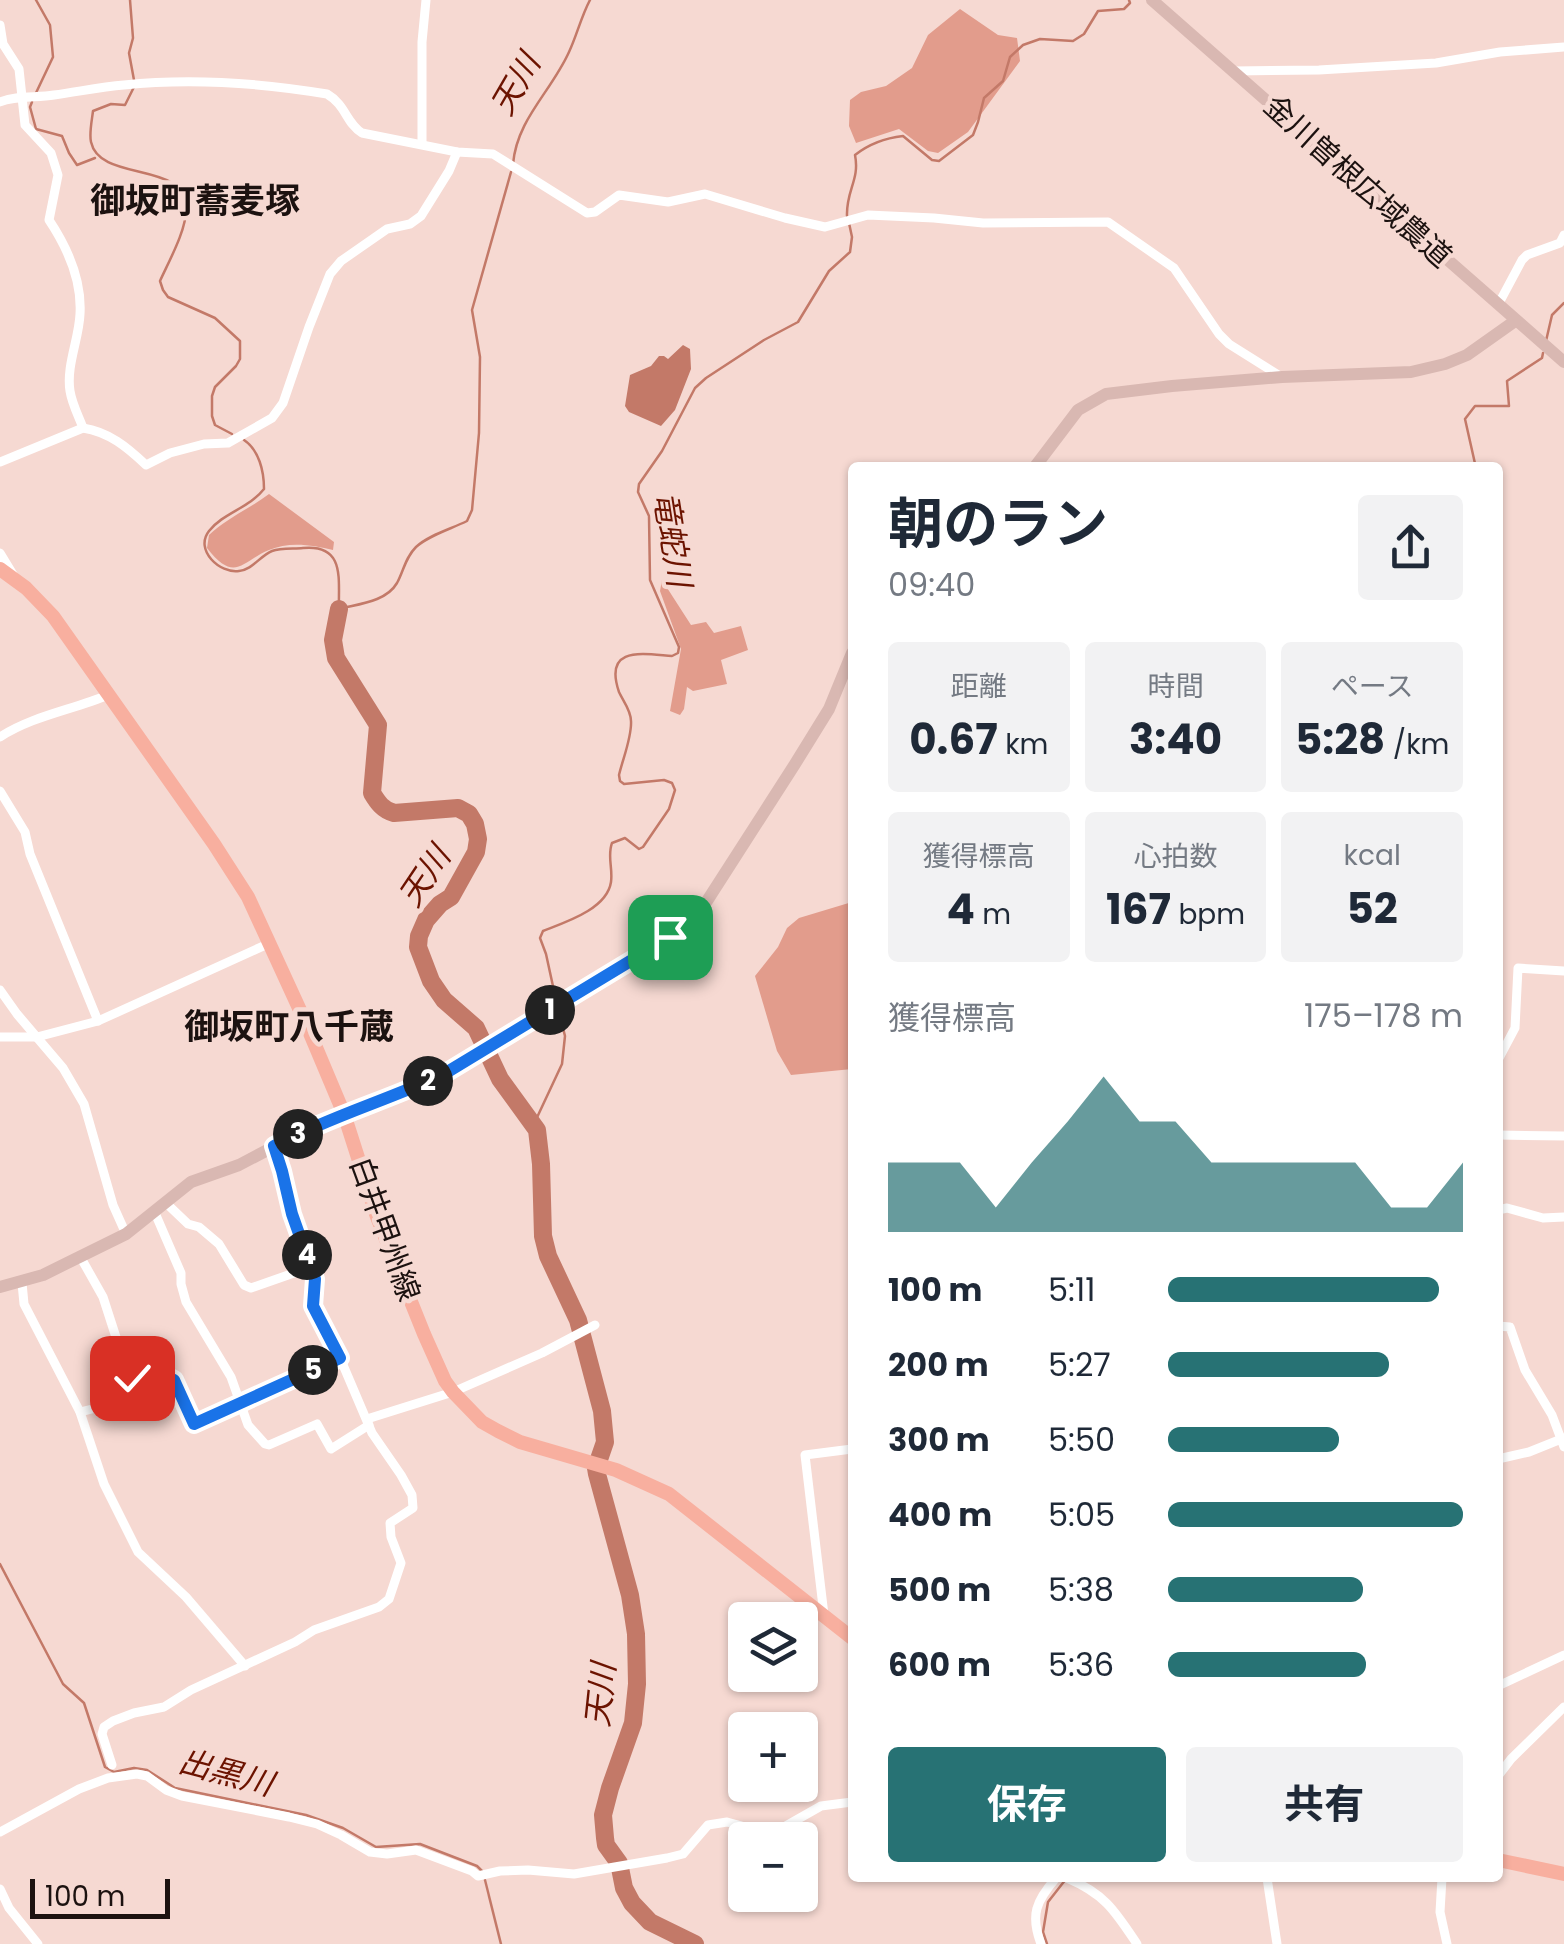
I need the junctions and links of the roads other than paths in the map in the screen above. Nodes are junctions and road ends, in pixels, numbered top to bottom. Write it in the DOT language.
graph roads {
  1 [pos="426,0"];
  2 [pos="1155,1"];
  3 [pos="0,24"];
  4 [pos="1564,47"];
  5 [pos="1234,71"];
  6 [pos="25,98"];
  7 [pos="0,102"];
  8 [pos="422,144"];
  9 [pos="457,152"];
  10 [pos="1564,235"];
  11 [pos="1498,306"];
  12 [pos="1515,321"];
  13 [pos="1556,355"];
  14 [pos="1282,378"];
  15 [pos="83,428"];
  16 [pos="0,462"];
  17 [pos="1039,462"];
  18 [pos="0,553"];
  19 [pos="0,568"];
  20 [pos="16,579"];
  21 [pos="848,674"];
  22 [pos="108,694"];
  23 [pos="0,736"];
  24 [pos="0,791"];
  25 [pos="270,944"];
  26 [pos="1564,971"];
  27 [pos="0,990"];
  28 [pos="98,1021"];
  29 [pos="36,1036"];
  30 [pos="0,1038"];
  31 [pos="1503,1051"];
  32 [pos="344,1114"];
  33 [pos="1503,1135"];
  34 [pos="1564,1136"];
  35 [pos="274,1146"];
  36 [pos="166,1203"];
  37 [pos="1503,1209"];
  38 [pos="154,1213"];
  39 [pos="1564,1216"];
  40 [pos="126,1234"];
  41 [pos="81,1258"];
  42 [pos="311,1267"];
  43 [pos="22,1283"];
  44 [pos="0,1287"];
  45 [pos="596,1325"];
  46 [pos="1503,1326"];
  47 [pos="340,1358"];
  48 [pos="141,1391"];
  49 [pos="453,1392"];
  50 [pos="240,1402"];
  51 [pos="80,1412"];
  52 [pos="368,1422"];
  53 [pos="1563,1441"];
  54 [pos="848,1450"];
  55 [pos="1503,1459"];
  56 [pos="824,1615"];
  57 [pos="848,1631"];
  58 [pos="1564,1655"];
  59 [pos="244,1666"];
  60 [pos="1503,1684"];
  61 [pos="1564,1708"];
  62 [pos="112,1764"];
  63 [pos="1503,1769"];
  64 [pos="848,1803"];
  65 [pos="0,1832"];
  66 [pos="1503,1861"];
  67 [pos="1564,1874"];
  68 [pos="1052,1882"];
  69 [pos="1076,1882"];
  70 [pos="1268,1882"];
  71 [pos="1442,1882"];
  72 [pos="0,1889"];
  73 [pos="38,1944"];
  74 [pos="1041,1944"];
  75 [pos="1136,1944"];
  76 [pos="1277,1944"];
  77 [pos="1447,1944"];
  1 -- 8 [label="street"];
  2 -- 5 [label="street, 金川曽根広域農道"];
  3 -- 6 [label="street"];
  4 -- 5 [label="street"];
  5 -- 11 [label="street, 金川曽根広域農道"];
  6 -- 7 [label="street"];
  6 -- 8 [label="street"];
  6 -- 15 [label="street"];
  8 -- 9 [label="street"];
  9 -- 14 [label="street"];
  9 -- 15 [label="street"];
  10 -- 11 [label="street"];
  11 -- 12 [label="street, 金川曽根広域農道"];
  12 -- 13 [label="street, 金川曽根広域農道"];
  12 -- 14 [label="street"];
  14 -- 17 [label="street"];
  15 -- 16 [label="street"];
  18 -- 20 [label="street"];
  19 -- 20 [label="main road, 白井甲州線"];
  20 -- 22 [label="main road, 白井甲州線"];
  21 -- 32 [label="street"];
  22 -- 23 [label="street"];
  22 -- 25 [label="main road, 白井甲州線"];
  24 -- 28 [label="street"];
  25 -- 28 [label="street"];
  25 -- 32 [label="main road, 白井甲州線"];
  26 -- 31 [label="street"];
  27 -- 29 [label="street"];
  28 -- 29 [label="street"];
  29 -- 30 [label="street"];
  29 -- 40 [label="street"];
  32 -- 35 [label="street"];
  32 -- 49 [label="main road, 白井甲州線"];
  33 -- 34 [label="street"];
  35 -- 36 [label="street"];
  35 -- 42 [label="street"];
  36 -- 38 [label="street"];
  36 -- 42 [label="street"];
  37 -- 39 [label="street"];
  38 -- 40 [label="street"];
  38 -- 50 [label="street"];
  40 -- 41 [label="street"];
  41 -- 43 [label="street"];
  41 -- 48 [label="street"];
  42 -- 47 [label="street"];
  43 -- 44 [label="street"];
  43 -- 51 [label="street"];
  45 -- 49 [label="street"];
  46 -- 53 [label="street"];
  47 -- 50 [label="street"];
  47 -- 52 [label="street"];
  48 -- 50 [label="street"];
  48 -- 51 [label="street"];
  49 -- 52 [label="street"];
  49 -- 56 [label="main road, 白井甲州線"];
  50 -- 52 [label="street"];
  51 -- 59 [label="street"];
  52 -- 59 [label="street"];
  53 -- 55 [label="street"];
  54 -- 56 [label="street"];
  56 -- 57 [label="main road, 白井甲州線"];
  58 -- 60 [label="street"];
  59 -- 62 [label="street"];
  61 -- 63 [label="street"];
  64 -- 65 [label="street"];
  66 -- 67 [label="main road"];
  68 -- 74 [label="street"];
  69 -- 75 [label="street"];
  70 -- 76 [label="street"];
  71 -- 77 [label="street"];
  72 -- 73 [label="street"];
}
